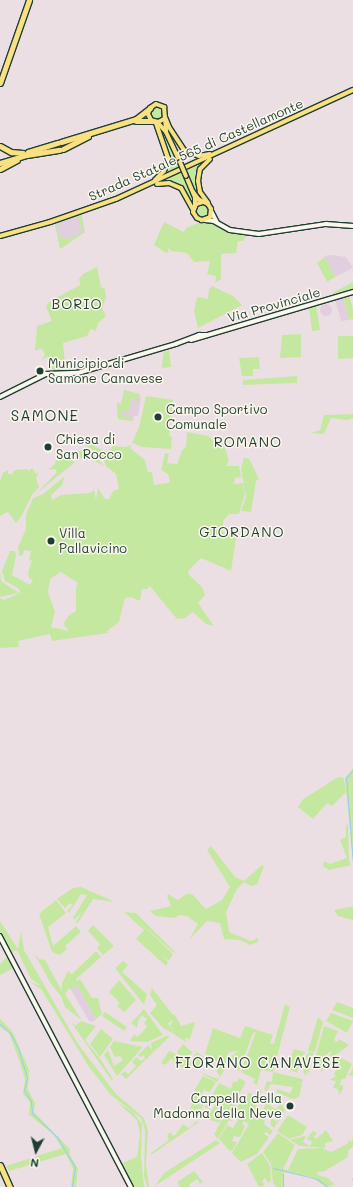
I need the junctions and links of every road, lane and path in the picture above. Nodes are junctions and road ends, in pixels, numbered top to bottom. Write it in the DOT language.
graph roads {
  1 [pos="26,0"];
  2 [pos="29,0"];
  3 [pos="0,73"];
  4 [pos="0,83"];
  5 [pos="353,90"];
  6 [pos="150,108"];
  7 [pos="165,118"];
  8 [pos="155,122"];
  9 [pos="166,132"];
  10 [pos="0,146"];
  11 [pos="23,153"];
  12 [pos="31,154"];
  13 [pos="216,154"];
  14 [pos="0,162"];
  15 [pos="0,169"];
  16 [pos="147,186"];
  17 [pos="193,192"];
  18 [pos="203,202"];
  19 [pos="208,204"];
  20 [pos="195,206"];
  21 [pos="193,212"];
  22 [pos="212,212"];
  23 [pos="205,220"];
  24 [pos="218,223"];
  25 [pos="353,226"];
  26 [pos="0,236"];
  27 [pos="353,292"];
  28 [pos="0,397"];
  29 [pos="0,936"];
  30 [pos="0,1166"];
  31 [pos="0,1174"];
  32 [pos="6,1187"];
  33 [pos="10,1187"];
  34 [pos="131,1187"];
  1 -- 3 [label="highway"];
  2 -- 4 [label="highway"];
  5 -- 13 [label="main road, Strada Statale 565 di Castellamonte"];
  6 -- 7 [label="main road"];
  6 -- 8 [label="main road"];
  6 -- 11 [label="highway"];
  7 -- 8 [label="main road"];
  7 -- 9 [label="main road"];
  7 -- 13 [label="main road"];
  8 -- 9 [label="main road"];
  8 -- 12 [label="highway"];
  8 -- 16 [label="main road"];
  9 -- 17 [label="main road, bridge"];
  10 -- 11 [label="highway"];
  11 -- 14 [label="highway"];
  12 -- 14 [label="highway"];
  12 -- 15 [label="highway"];
  13 -- 16 [label="main road, Strada Statale 565 di Castellamonte"];
  13 -- 19 [label="main road"];
  16 -- 21 [label="main road"];
  16 -- 26 [label="main road, Strada Statale 565 di Castellamonte"];
  17 -- 18 [label="main road"];
  17 -- 20 [label="main road"];
  18 -- 19 [label="main road"];
  18 -- 20 [label="main road"];
  19 -- 22 [label="main road"];
  20 -- 21 [label="main road"];
  21 -- 23 [label="main road"];
  22 -- 23 [label="main road"];
  22 -- 24 [label="main road"];
  23 -- 24 [label="main road"];
  24 -- 25 [label="main road"];
  27 -- 28 [label="main road, Via Provinciale"];
  29 -- 34 [label="main road"];
  30 -- 33 [label="highway"];
  31 -- 32 [label="highway"];
}
